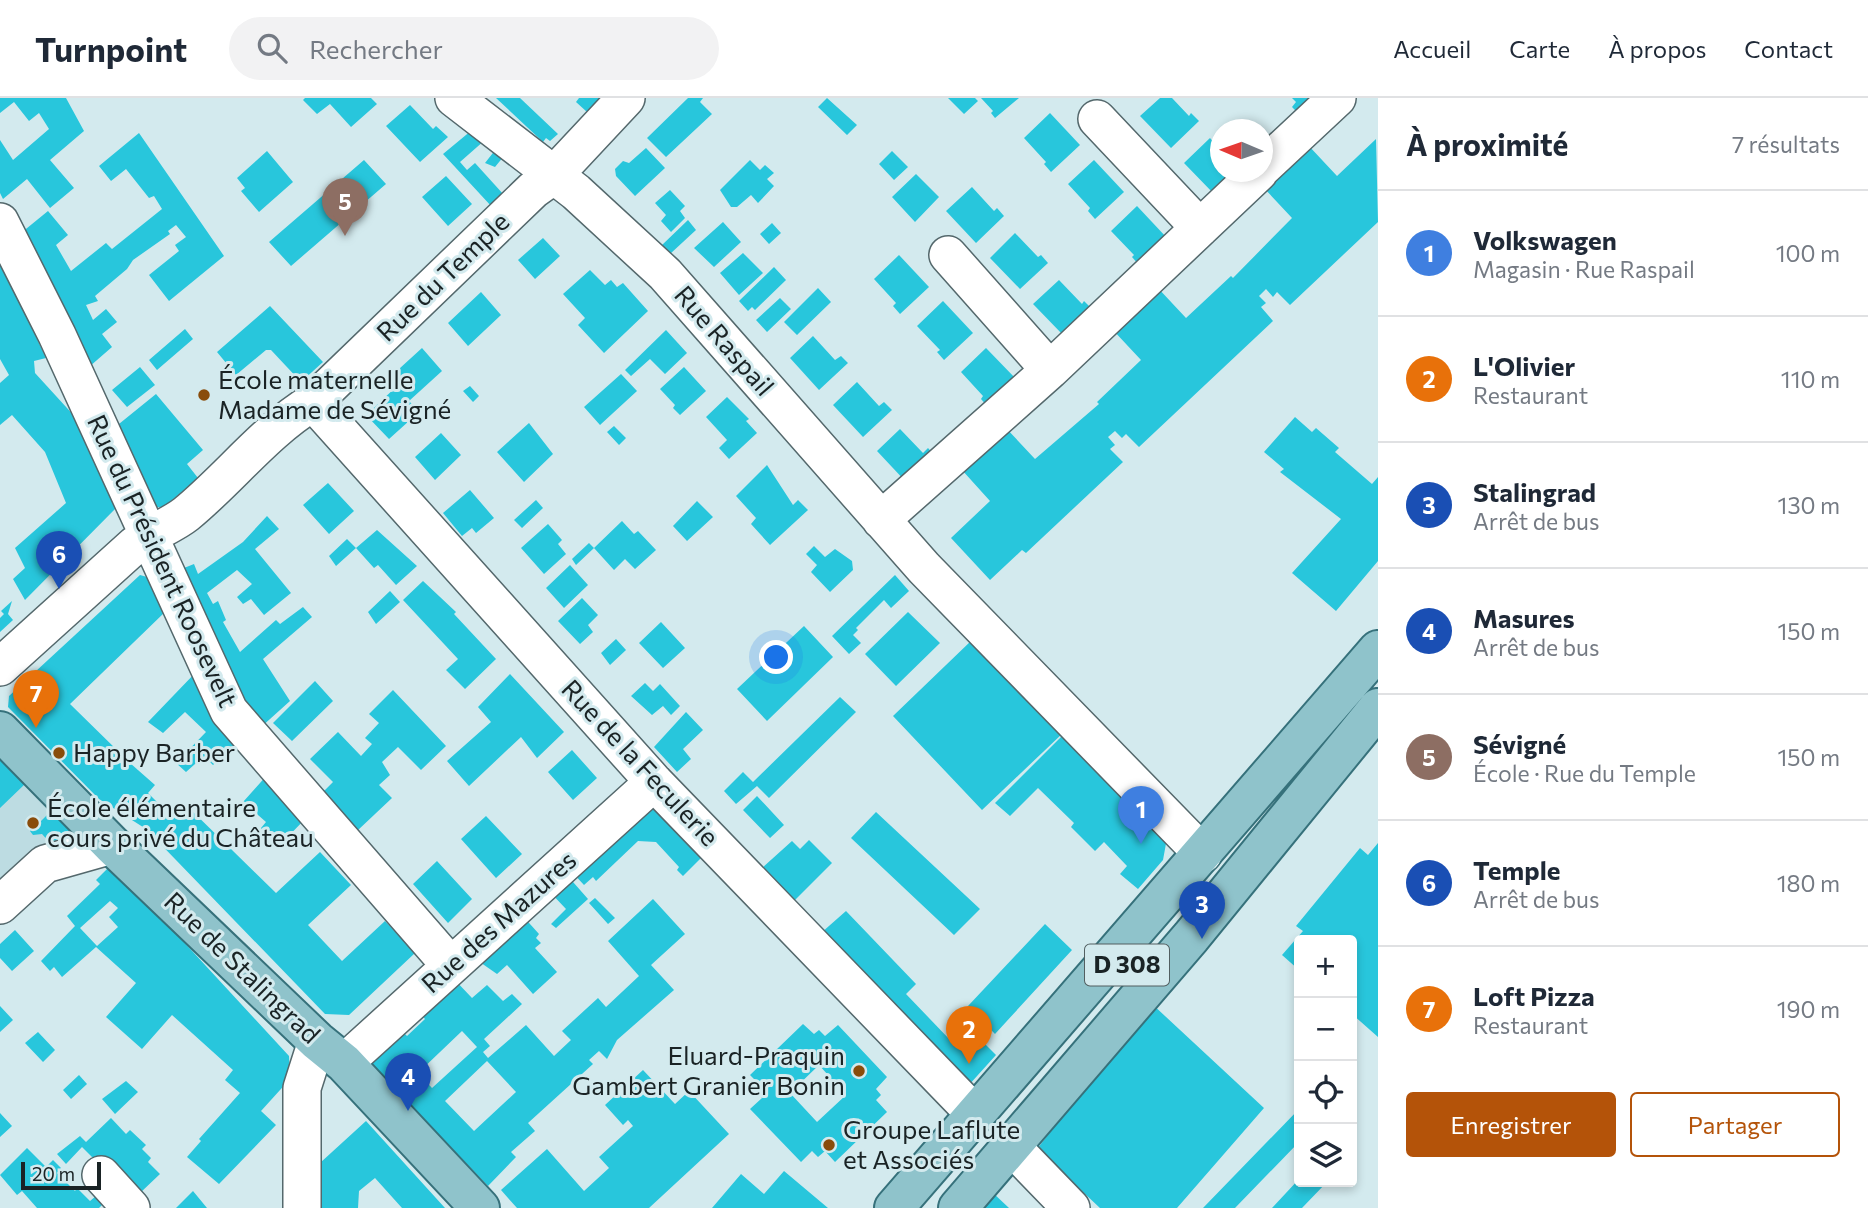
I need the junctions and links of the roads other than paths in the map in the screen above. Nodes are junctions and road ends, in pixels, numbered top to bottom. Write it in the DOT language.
graph roads {
  1 [pos="454,98"];
  2 [pos="626,98"];
  3 [pos="1337,98"];
  4 [pos="1097,119"];
  5 [pos="1273,159"];
  6 [pos="554,175"];
  7 [pos="1248,182"];
  8 [pos="0,222"];
  9 [pos="1200,228"];
  10 [pos="948,256"];
  11 [pos="1050,370"];
  12 [pos="313,402"];
  13 [pos="888,514"];
  14 [pos="148,534"];
  15 [pos="1378,650"];
  16 [pos="0,667"];
  17 [pos="1357,699"];
  18 [pos="0,731"];
  19 [pos="1346,746"];
  20 [pos="654,782"];
  21 [pos="112,845"];
  22 [pos="1203,853"];
  23 [pos="0,905"];
  24 [pos="451,966"];
  25 [pos="330,1052"];
  26 [pos="976,1115"];
  27 [pos="1012,1147"];
  28 [pos="101,1175"];
  29 [pos="131,1208"];
  30 [pos="302,1208"];
  31 [pos="480,1208"];
  32 [pos="894,1208"];
  33 [pos="918,1208"];
  34 [pos="937,1208"];
  35 [pos="958,1208"];
  36 [pos="1071,1208"];
  1 -- 6 [label="street, Rue Raspail"];
  2 -- 6 [label="street, Rue du Temple"];
  3 -- 5 [label="street"];
  4 -- 9 [label="street"];
  6 -- 12 [label="street, Rue du Temple"];
  6 -- 13 [label="street, Rue Raspail"];
  7 -- 9 [label="street"];
  8 -- 14 [label="street, Rue du Président Roosevelt"];
  9 -- 11 [label="street"];
  10 -- 11 [label="street"];
  11 -- 13 [label="street"];
  12 -- 14 [label="street, Rue du Temple"];
  12 -- 20 [label="street, Rue de la Feculerie"];
  13 -- 22 [label="street, Rue Raspail"];
  14 -- 16 [label="street, Rue du Temple"];
  14 -- 24 [label="street, Rue du Président Roosevelt"];
  15 -- 17 [label="main road"];
  17 -- 19 [label="main road, D 308"];
  17 -- 22 [label="main road, D 308"];
  17 -- 33 [label="main road, D 308"];
  18 -- 21 [label="main road, Rue de Stalingrad"];
  19 -- 27 [label="main road, D 308"];
  19 -- 34 [label="main road, D 308"];
  20 -- 24 [label="street, Rue des Mazures"];
  20 -- 26 [label="street, Rue de la Feculerie"];
  21 -- 23 [label="street"];
  21 -- 25 [label="main road, Rue de Stalingrad"];
  22 -- 26 [label="main road, D 308"];
  24 -- 25 [label="street, Rue des Mazures"];
  25 -- 30 [label="street"];
  25 -- 31 [label="main road, Rue de Stalingrad"];
  26 -- 32 [label="main road, D 308"];
  27 -- 35 [label="main road, D 308"];
  27 -- 36 [label="street"];
  28 -- 29 [label="street"];
}
